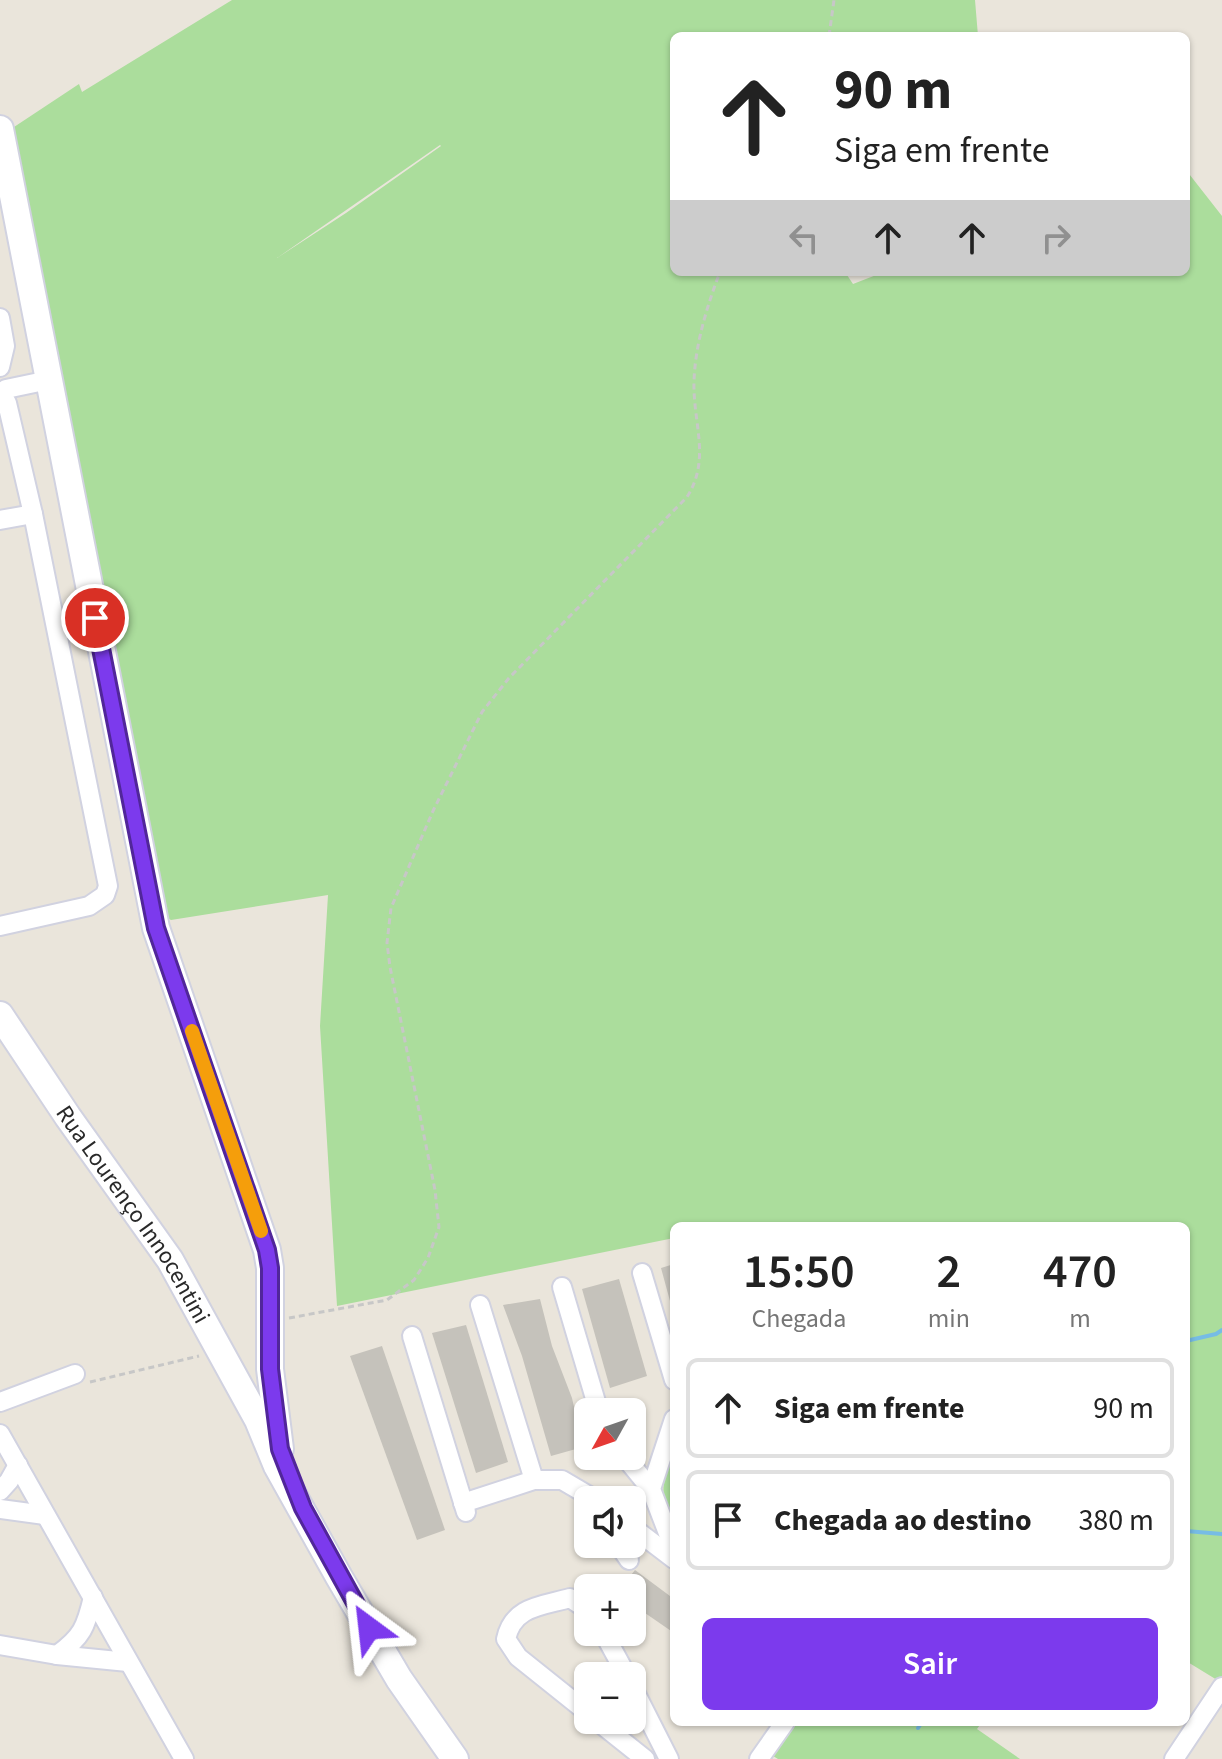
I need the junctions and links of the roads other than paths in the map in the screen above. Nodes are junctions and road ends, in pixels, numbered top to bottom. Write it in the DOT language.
graph roads {
  1 [pos="0,129"];
  2 [pos="0,318"];
  3 [pos="0,367"];
  4 [pos="49,380"];
  5 [pos="2,388"];
  6 [pos="33,514"];
  7 [pos="0,520"];
  8 [pos="0,926"];
  9 [pos="0,1015"];
  10 [pos="642,1273"];
  11 [pos="562,1287"];
  12 [pos="480,1305"];
  13 [pos="412,1336"];
  14 [pos="670,1367"];
  15 [pos="270,1369"];
  16 [pos="75,1374"];
  17 [pos="595,1398"];
  18 [pos="0,1402"];
  19 [pos="258,1420"];
  20 [pos="670,1431"];
  21 [pos="0,1434"];
  22 [pos="280,1449"];
  23 [pos="18,1465"];
  24 [pos="635,1470"];
  25 [pos="534,1480"];
  26 [pos="562,1480"];
  27 [pos="574,1487"];
  28 [pos="651,1489"];
  29 [pos="0,1491"];
  30 [pos="574,1492"];
  31 [pos="303,1508"];
  32 [pos="0,1509"];
  33 [pos="45,1515"];
  34 [pos="646,1538"];
  35 [pos="670,1539"];
  36 [pos="670,1556"];
  37 [pos="93,1597"];
  38 [pos="574,1601"];
  39 [pos="0,1645"];
  40 [pos="57,1655"];
  41 [pos="128,1662"];
  42 [pos="1222,1687"];
  43 [pos="574,1702"];
  44 [pos="646,1714"];
  45 [pos="782,1726"];
  46 [pos="614,1734"];
  47 [pos="184,1759"];
  48 [pos="455,1759"];
  49 [pos="645,1759"];
  50 [pos="669,1759"];
  51 [pos="759,1759"];
  52 [pos="1174,1759"];
  1 -- 4 [label="main road"];
  2 -- 3 [label="street"];
  4 -- 5 [label="street"];
  4 -- 15 [label="main road"];
  5 -- 6 [label="street"];
  6 -- 7 [label="street"];
  6 -- 8 [label="street"];
  9 -- 19 [label="main road, Rua Lourenço Innocentini"];
  10 -- 14 [label="street"];
  11 -- 17 [label="street"];
  12 -- 25 [label="street"];
  13 -- 25 [label="street"];
  15 -- 19 [label="main road"];
  15 -- 22 [label="main road"];
  16 -- 18 [label="street"];
  19 -- 22 [label="main road, Rua Lourenço Innocentini"];
  19 -- 31 [label="main road, Rua Lourenço Innocentini"];
  20 -- 28 [label="street"];
  21 -- 23 [label="street"];
  22 -- 31 [label="main road, Rua Lourenço Innocentini"];
  23 -- 29 [label="street"];
  23 -- 33 [label="street"];
  24 -- 28 [label="street"];
  25 -- 26 [label="street"];
  26 -- 27 [label="street"];
  26 -- 30 [label="street"];
  28 -- 35 [label="street"];
  31 -- 48 [label="main road, Rua Lourenço Innocentini"];
  32 -- 33 [label="street"];
  33 -- 37 [label="street"];
  34 -- 36 [label="street"];
  37 -- 40 [label="street"];
  37 -- 41 [label="street"];
  38 -- 43 [label="street"];
  39 -- 40 [label="street"];
  40 -- 41 [label="street"];
  41 -- 47 [label="street"];
  42 -- 52 [label="street"];
  44 -- 50 [label="street"];
  45 -- 51 [label="street"];
  46 -- 49 [label="street"];
}
